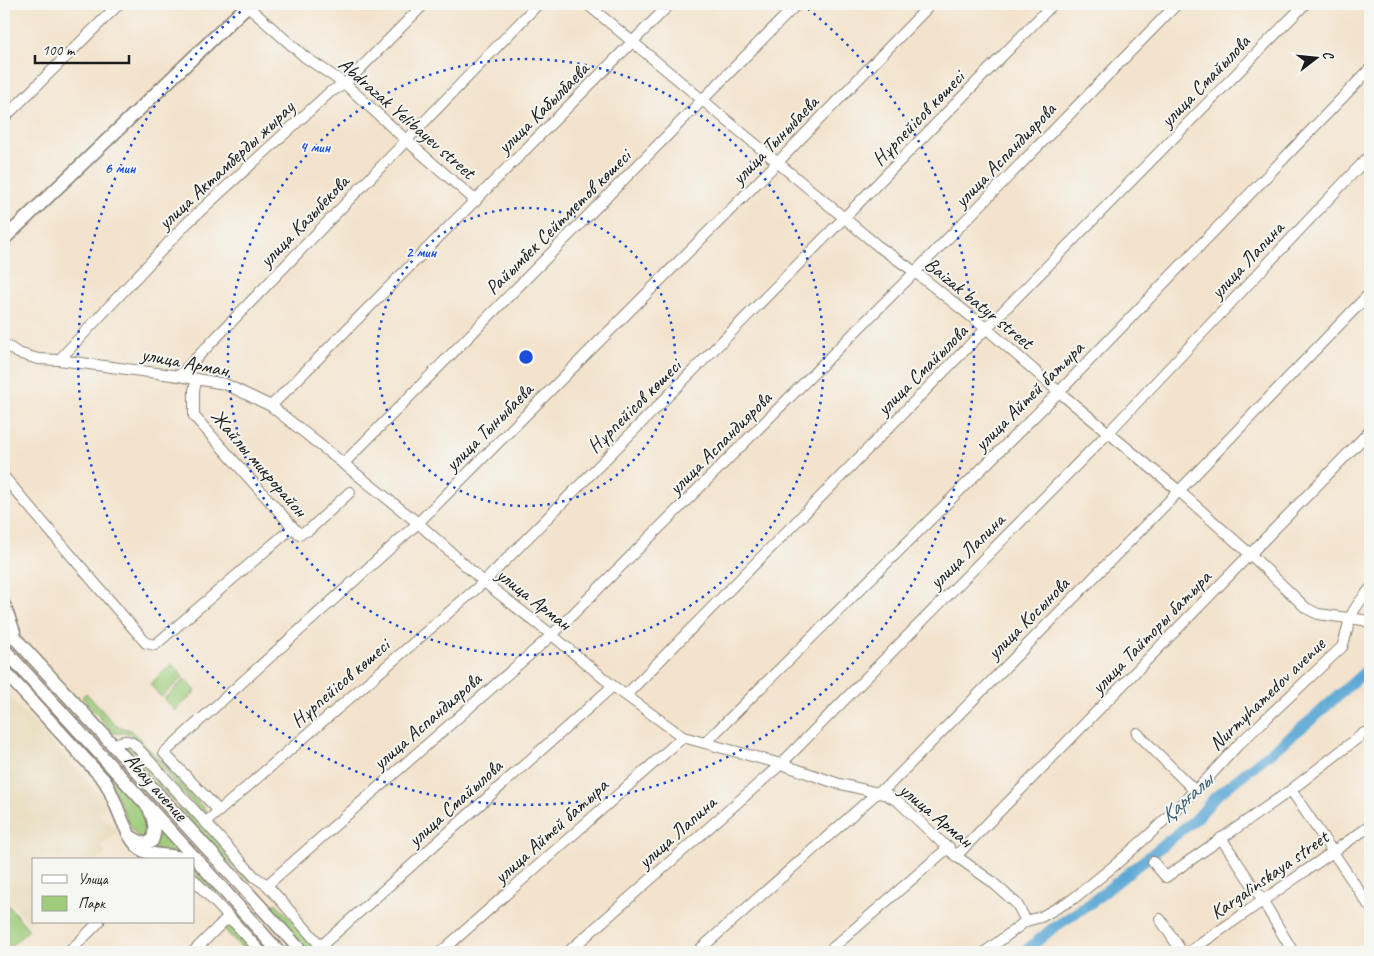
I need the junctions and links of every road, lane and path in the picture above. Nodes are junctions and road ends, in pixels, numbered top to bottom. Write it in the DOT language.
graph roads {
  1 [pos="119,4"];
  2 [pos="248,4"];
  3 [pos="424,4"];
  4 [pos="538,4"];
  5 [pos="587,4"];
  6 [pos="670,4"];
  7 [pos="797,4"];
  8 [pos="931,4"];
  9 [pos="1053,4"];
  10 [pos="1177,4"];
  11 [pos="1305,4"];
  12 [pos="632,42"];
  13 [pos="1370,69"];
  14 [pos="346,84"];
  15 [pos="703,100"];
  16 [pos="4,118"];
  17 [pos="406,140"];
  18 [pos="1370,155"];
  19 [pos="778,162"];
  20 [pos="476,201"];
  21 [pos="844,218"];
  22 [pos="4,239"];
  23 [pos="915,272"];
  24 [pos="1370,293"];
  25 [pos="987,329"];
  26 [pos="4,344"];
  27 [pos="59,360"];
  28 [pos="179,376"];
  29 [pos="197,379"];
  30 [pos="1059,392"];
  31 [pos="271,406"];
  32 [pos="1370,431"];
  33 [pos="1108,433"];
  34 [pos="343,464"];
  35 [pos="4,477"];
  36 [pos="1179,491"];
  37 [pos="350,492"];
  38 [pos="418,523"];
  39 [pos="292,528"];
  40 [pos="1251,555"];
  41 [pos="484,582"];
  42 [pos="1370,589"];
  43 [pos="4,605"];
  44 [pos="1350,618"];
  45 [pos="1370,623"];
  46 [pos="4,626"];
  47 [pos="552,635"];
  48 [pos="18,641"];
  49 [pos="4,649"];
  50 [pos="4,671"];
  51 [pos="613,686"];
  52 [pos="626,696"];
  53 [pos="1137,733"];
  54 [pos="1364,734"];
  55 [pos="683,737"];
  56 [pos="706,742"];
  57 [pos="113,745"];
  58 [pos="781,764"];
  59 [pos="1291,790"];
  60 [pos="1195,791"];
  61 [pos="878,792"];
  62 [pos="143,801"];
  63 [pos="219,811"];
  64 [pos="206,822"];
  65 [pos="1370,826"];
  66 [pos="131,837"];
  67 [pos="1221,838"];
  68 [pos="953,851"];
  69 [pos="1334,851"];
  70 [pos="182,858"];
  71 [pos="193,858"];
  72 [pos="1153,862"];
  73 [pos="200,866"];
  74 [pos="195,881"];
  75 [pos="267,885"];
  76 [pos="1262,901"];
  77 [pos="1370,907"];
  78 [pos="1160,919"];
  79 [pos="232,920"];
  80 [pos="1026,921"];
  81 [pos="97,924"];
  82 [pos="324,949"];
  83 [pos="69,952"];
  84 [pos="193,952"];
  85 [pos="261,952"];
  86 [pos="279,952"];
  87 [pos="302,952"];
  88 [pos="442,952"];
  89 [pos="568,952"];
  90 [pos="697,952"];
  91 [pos="828,952"];
  92 [pos="985,952"];
  93 [pos="1182,952"];
  94 [pos="1189,952"];
  95 [pos="1293,952"];
  1 -- 16 [label="street"];
  2 -- 14 [label="street, Abdrazak Yelibayev street"];
  2 -- 22 [label="main road"];
  3 -- 14 [label="street, улица Актамберды жырау"];
  4 -- 17 [label="street, улица Казыбекова"];
  5 -- 12 [label="street, Baizak batyr street"];
  6 -- 12 [label="street, улица Кабылбаева"];
  7 -- 15 [label="street, Райымбек Сейтметов көшесі"];
  8 -- 19 [label="street, улица Тыныбаева"];
  9 -- 21 [label="street, Нұрпейісов көшесі"];
  10 -- 23 [label="street, улица Аспандиярова"];
  11 -- 25 [label="street, улица Смайылова"];
  12 -- 15 [label="street, Baizak batyr street"];
  12 -- 20 [label="street, улица Кабылбаева"];
  13 -- 30 [label="street, улица Айтей батыра"];
  14 -- 17 [label="street, Abdrazak Yelibayev street"];
  14 -- 27 [label="street, улица Актамберды жырау"];
  15 -- 19 [label="street, Baizak batyr street"];
  15 -- 34 [label="street, Райымбек Сейтметов көшесі"];
  17 -- 20 [label="street, Abdrazak Yelibayev street"];
  17 -- 28 [label="street, улица Казыбекова"];
  18 -- 33 [label="street, улица Лапина"];
  19 -- 21 [label="street, Baizak batyr street"];
  19 -- 38 [label="street, улица Тыныбаева"];
  20 -- 31 [label="street, улица Кабылбаева"];
  21 -- 23 [label="street, Baizak batyr street"];
  21 -- 41 [label="street, Нұрпейісов көшесі"];
  23 -- 25 [label="street, Baizak batyr street"];
  23 -- 47 [label="street, улица Аспандиярова"];
  24 -- 36 [label="street, улица Косынова"];
  25 -- 30 [label="street, Baizak batyr street"];
  25 -- 52 [label="street, улица Смайылова"];
  26 -- 27 [label="street, улица Арман"];
  27 -- 28 [label="street, улица Арман"];
  28 -- 29 [label="street, улица Арман"];
  29 -- 31 [label="street, улица Арман"];
  29 -- 39 [label="street, Жайлы микрорайон"];
  30 -- 33 [label="street, Baizak batyr street"];
  30 -- 56 [label="street, улица Айтей батыра"];
  31 -- 34 [label="street, улица Арман"];
  32 -- 40 [label="street, улица Тайторы батыра"];
  33 -- 36 [label="street, Baizak batyr street"];
  33 -- 58 [label="street, улица Лапина"];
  34 -- 38 [label="street, улица Арман"];
  35 -- 39 [label="street"];
  36 -- 40 [label="street, Baizak batyr street"];
  36 -- 61 [label="street, улица Косынова"];
  37 -- 39 [label="street, Жайлы микрорайон"];
  38 -- 41 [label="street, улица Арман"];
  38 -- 63 [label="street, улица Тыныбаева"];
  40 -- 44 [label="street, Baizak batyr street"];
  40 -- 68 [label="street, улица Тайторы батыра"];
  41 -- 47 [label="street, улица Арман"];
  41 -- 63 [label="street, Нұрпейісов көшесі"];
  42 -- 44 [label="street, Nurmyhamedov avenue"];
  43 -- 48 [label="main road"];
  44 -- 45 [label="street, Baizak batyr street"];
  44 -- 60 [label="street, Nurmyhamedov avenue"];
  46 -- 48 [label="main road, Abay avenue"];
  47 -- 51 [label="street, улица Арман"];
  47 -- 75 [label="street, улица Аспандиярова"];
  48 -- 57 [label="main road, Abay avenue"];
  49 -- 62 [label="main road, Abay avenue"];
  50 -- 66 [label="main road"];
  51 -- 52 [label="street, улица Арман"];
  51 -- 82 [label="street, улица Смайылова"];
  52 -- 55 [label="street, улица Арман"];
  53 -- 60 [label="street"];
  54 -- 59 [label="street"];
  55 -- 56 [label="street, улица Арман"];
  55 -- 88 [label="street, улица Айтей батыра"];
  56 -- 58 [label="street, улица Арман"];
  57 -- 64 [label="street"];
  57 -- 87 [label="main road, Abay avenue"];
  58 -- 61 [label="street, улица Арман"];
  58 -- 89 [label="street, улица Лапина"];
  59 -- 67 [label="street"];
  59 -- 69 [label="street"];
  60 -- 80 [label="street, Nurmyhamedov avenue"];
  61 -- 68 [label="street, улица Арман"];
  61 -- 90 [label="street, улица Косынова"];
  62 -- 66 [label="main road"];
  62 -- 71 [label="main road, Abay avenue"];
  63 -- 64 [label="street, Нұрпейісов көшесі"];
  64 -- 75 [label="street"];
  65 -- 69 [label="street, Kargalinskaya street"];
  66 -- 70 [label="main road"];
  67 -- 72 [label="street"];
  67 -- 76 [label="street"];
  68 -- 80 [label="street, улица Арман"];
  68 -- 91 [label="street, улица Тайторы батыра"];
  69 -- 76 [label="street, Kargalinskaya street"];
  69 -- 77 [label="street"];
  73 -- 86 [label="main road, Abay avenue"];
  74 -- 79 [label="street"];
  75 -- 82 [label="street"];
  76 -- 94 [label="street, Kargalinskaya street"];
  76 -- 95 [label="street"];
  78 -- 93 [label="street"];
  79 -- 84 [label="street"];
  79 -- 85 [label="street"];
  80 -- 92 [label="street, Nurmyhamedov avenue"];
  81 -- 83 [label="street"];
}
